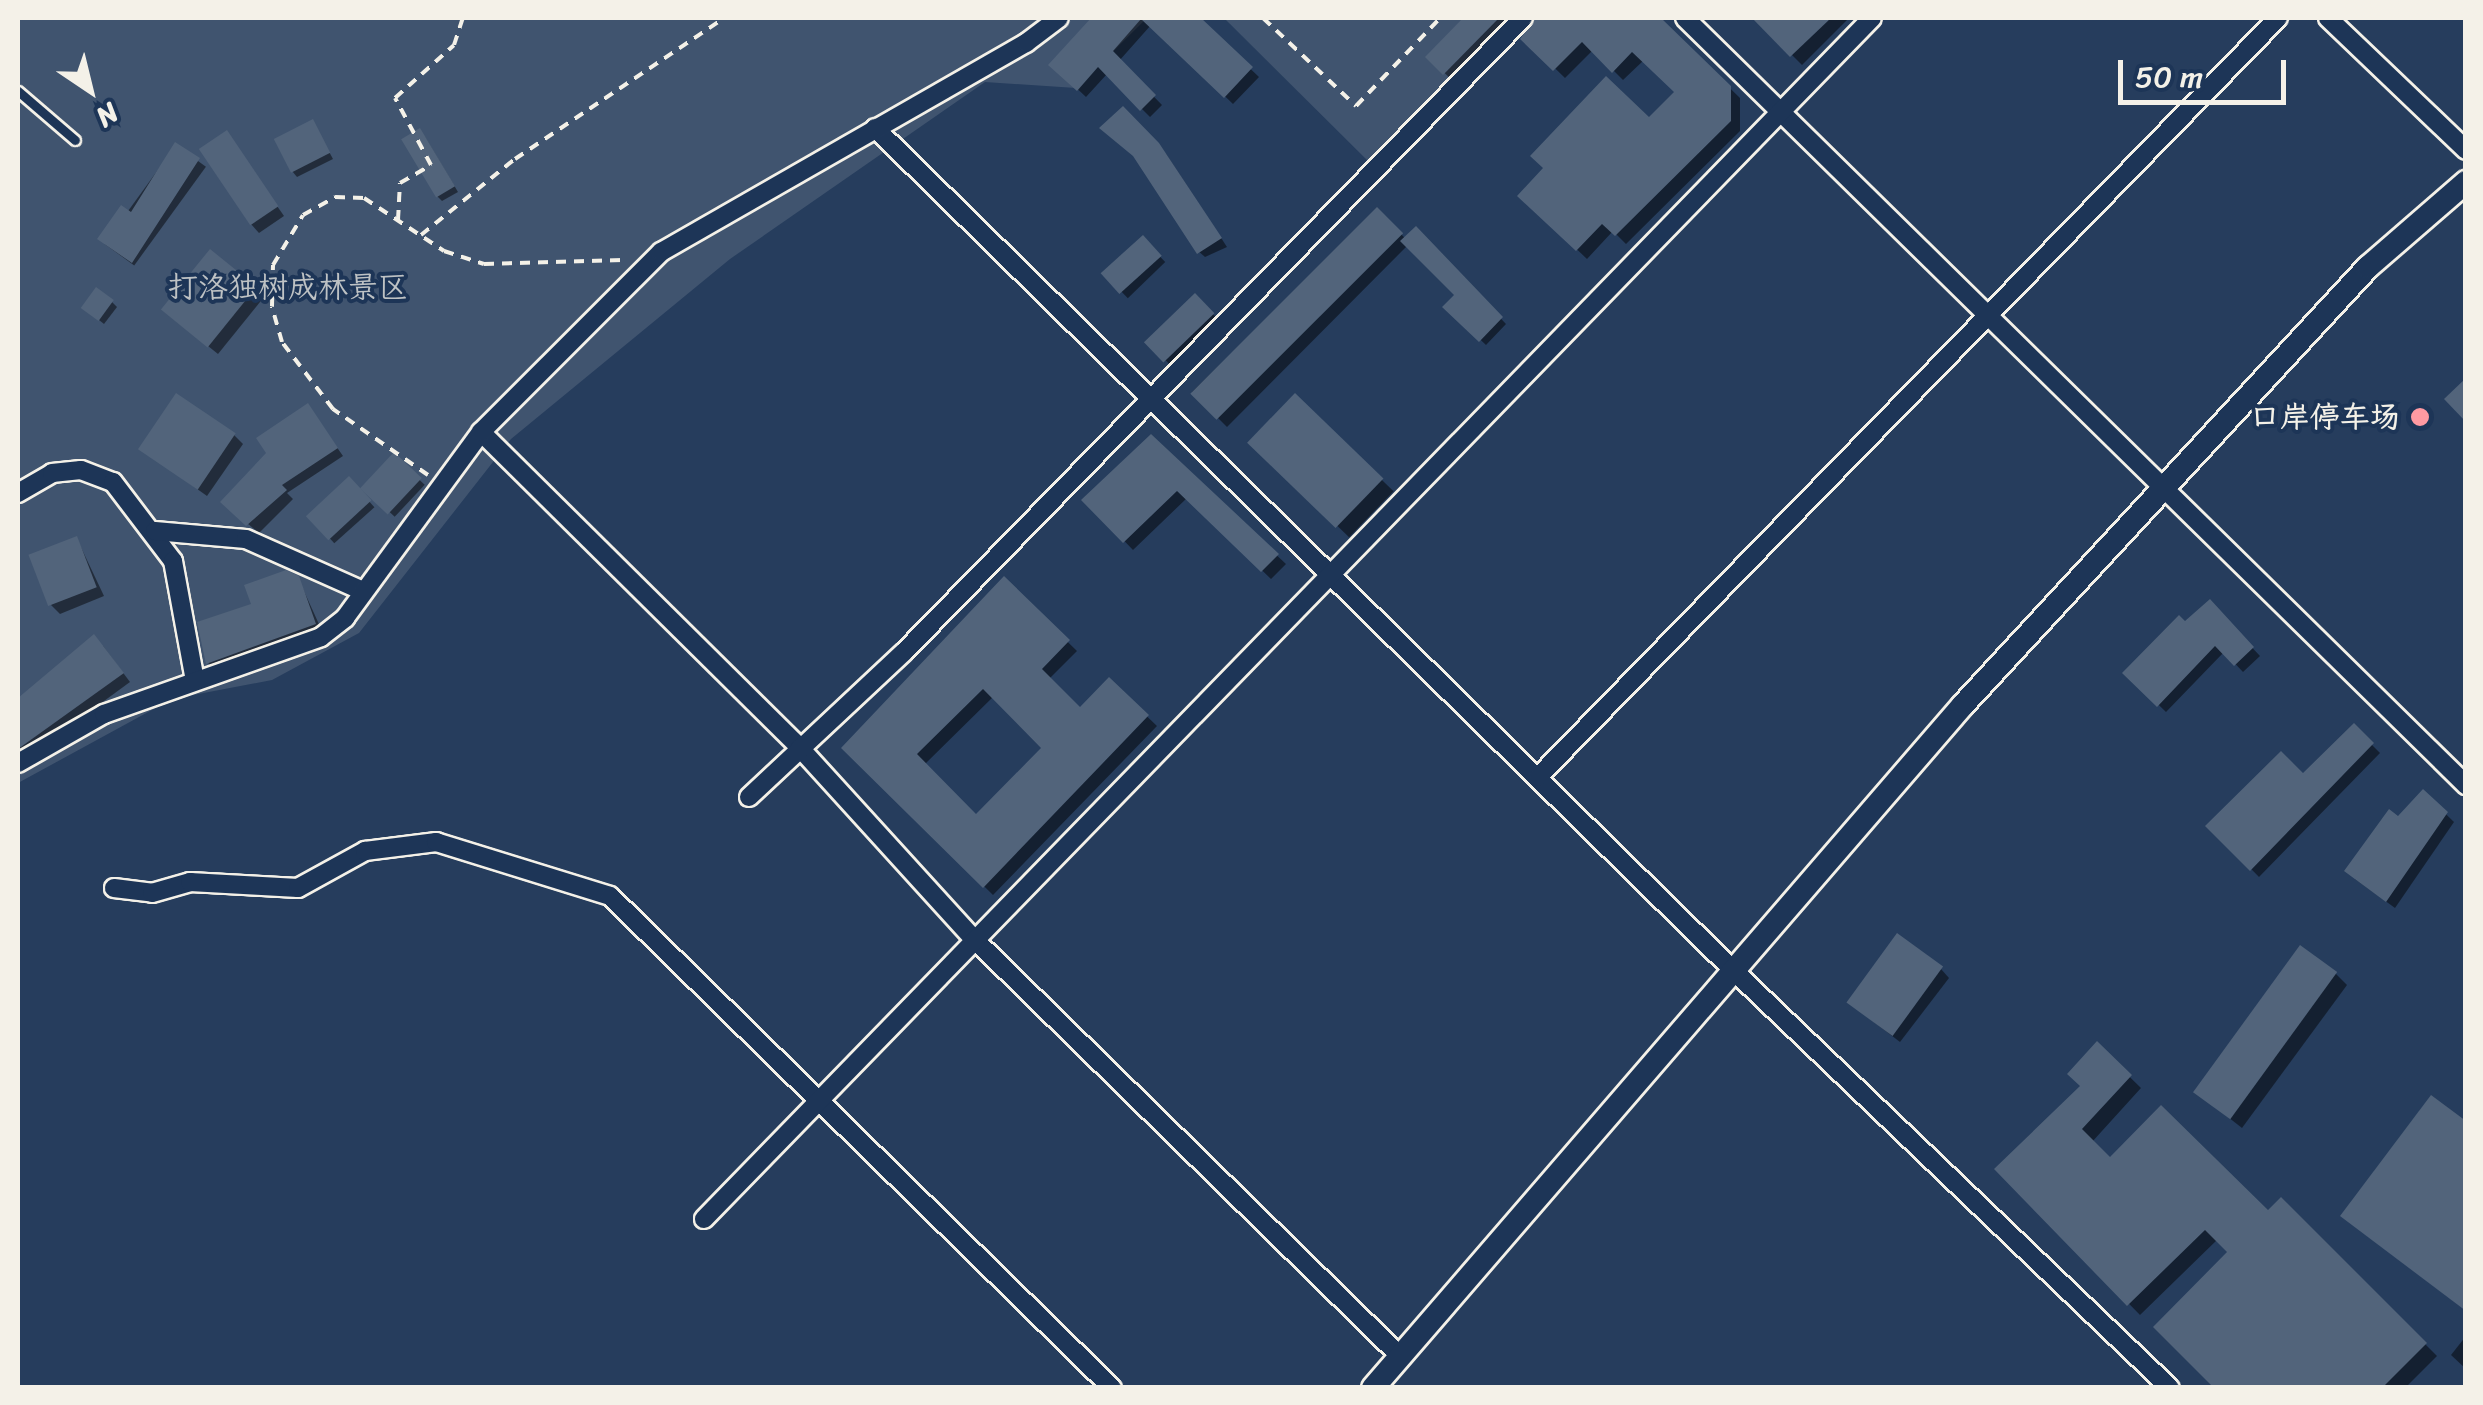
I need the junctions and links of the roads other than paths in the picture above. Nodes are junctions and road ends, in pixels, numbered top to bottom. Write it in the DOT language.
graph roads {
  1 [pos="1058,18"];
  2 [pos="1523,18"];
  3 [pos="1684,18"];
  4 [pos="1872,18"];
  5 [pos="2278,18"];
  6 [pos="2328,18"];
  7 [pos="18,91"];
  8 [pos="1780,111"];
  9 [pos="875,128"];
  10 [pos="75,140"];
  11 [pos="2466,150"];
  12 [pos="2466,182"];
  13 [pos="1985,312"];
  14 [pos="1153,397"];
  15 [pos="480,432"];
  16 [pos="2164,488"];
  17 [pos="18,493"];
  18 [pos="155,531"];
  19 [pos="1331,572"];
  20 [pos="363,591"];
  21 [pos="194,681"];
  22 [pos="800,748"];
  23 [pos="18,764"];
  24 [pos="1538,777"];
  25 [pos="2466,785"];
  26 [pos="749,797"];
  27 [pos="114,888"];
  28 [pos="973,938"];
  29 [pos="1734,971"];
  30 [pos="817,1098"];
  31 [pos="704,1219"];
  32 [pos="1401,1357"];
  33 [pos="1112,1388"];
  34 [pos="1373,1388"];
  35 [pos="2170,1388"];
  1 -- 9 [label="street"];
  2 -- 14 [label="street"];
  3 -- 8 [label="street"];
  4 -- 8 [label="street"];
  5 -- 13 [label="street"];
  6 -- 11 [label="street"];
  7 -- 10 [label="lane"];
  8 -- 13 [label="street"];
  8 -- 19 [label="street"];
  9 -- 14 [label="street"];
  9 -- 15 [label="street"];
  12 -- 16 [label="street"];
  13 -- 16 [label="street"];
  13 -- 24 [label="street"];
  14 -- 19 [label="street"];
  14 -- 22 [label="street"];
  15 -- 20 [label="street"];
  15 -- 22 [label="street"];
  16 -- 25 [label="street"];
  16 -- 29 [label="street"];
  17 -- 18 [label="street"];
  18 -- 20 [label="street"];
  18 -- 21 [label="street"];
  19 -- 24 [label="street"];
  19 -- 28 [label="street"];
  20 -- 21 [label="street"];
  21 -- 23 [label="street"];
  22 -- 26 [label="street"];
  22 -- 28 [label="street"];
  24 -- 29 [label="street"];
  27 -- 30 [label="street"];
  28 -- 30 [label="street"];
  28 -- 32 [label="street"];
  29 -- 32 [label="street"];
  29 -- 35 [label="street"];
  30 -- 31 [label="street"];
  30 -- 33 [label="street"];
  32 -- 34 [label="street"];
}
